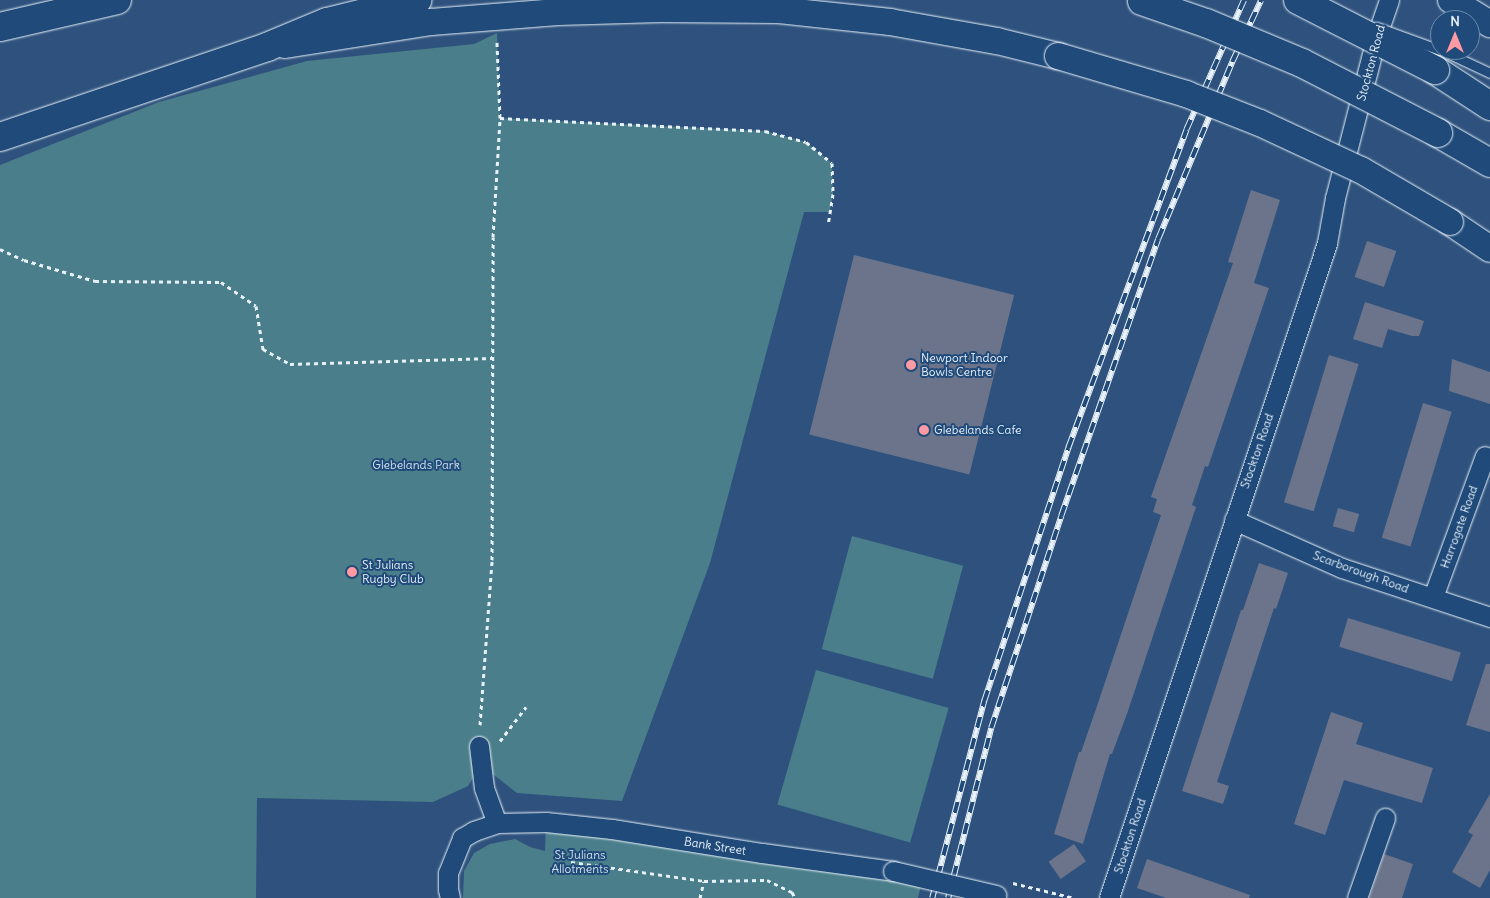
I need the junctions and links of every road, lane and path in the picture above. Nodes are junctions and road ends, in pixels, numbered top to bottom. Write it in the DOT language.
graph roads {
  1 [pos="117,0"];
  2 [pos="417,0"];
  3 [pos="1389,0"];
  4 [pos="1451,0"];
  5 [pos="1140,1"];
  6 [pos="1302,2"];
  7 [pos="1490,24"];
  8 [pos="0,27"];
  9 [pos="497,34"];
  10 [pos="267,47"];
  11 [pos="1430,52"];
  12 [pos="1430,52"];
  13 [pos="1443,60"];
  14 [pos="1451,60"];
  15 [pos="1488,72"];
  16 [pos="1490,106"];
  17 [pos="500,118"];
  18 [pos="0,137"];
  19 [pos="1487,163"];
  20 [pos="828,224"];
  21 [pos="0,249"];
  22 [pos="1490,249"];
  23 [pos="493,358"];
  24 [pos="1484,456"];
  25 [pos="1234,520"];
  26 [pos="1433,597"];
  27 [pos="1490,617"];
  28 [pos="526,707"];
  29 [pos="479,746"];
  30 [pos="481,765"];
  31 [pos="1385,818"];
  32 [pos="497,823"];
  33 [pos="762,854"];
  34 [pos="571,862"];
  35 [pos="767,880"];
  36 [pos="704,881"];
  37 [pos="1005,892"];
  38 [pos="450,898"];
  39 [pos="700,898"];
  40 [pos="795,898"];
  41 [pos="1074,898"];
  42 [pos="1109,898"];
  43 [pos="1357,898"];
  1 -- 8 [label="highway"];
  2 -- 10 [label="highway"];
  3 -- 25 [label="street, Stockton Road"];
  4 -- 7 [label="main road"];
  5 -- 19 [label="highway, bridge"];
  6 -- 11 [label="lane, bridge"];
  6 -- 12 [label="highway, bridge"];
  9 -- 17 [label="path"];
  10 -- 18 [label="highway"];
  10 -- 22 [label="main road, bridge"];
  13 -- 16 [label="highway"];
  14 -- 15 [label="lane"];
  17 -- 20 [label="path"];
  17 -- 23 [label="path"];
  21 -- 23 [label="path"];
  23 -- 29 [label="path"];
  24 -- 26 [label="street, Harrogate Road"];
  25 -- 26 [label="street, Scarborough Road"];
  25 -- 42 [label="street, Stockton Road"];
  26 -- 27 [label="street, Scarborough Road"];
  28 -- 30 [label="path"];
  29 -- 30 [label="street"];
  30 -- 32 [label="street"];
  31 -- 43 [label="street"];
  32 -- 33 [label="street, Bank Street"];
  32 -- 38 [label="street, Bank Street"];
  33 -- 35 [label="path"];
  33 -- 37 [label="street, Bank Street, bridge"];
  34 -- 36 [label="path"];
  35 -- 36 [label="path"];
  35 -- 40 [label="path"];
  36 -- 39 [label="path"];
  37 -- 41 [label="path"];
}
